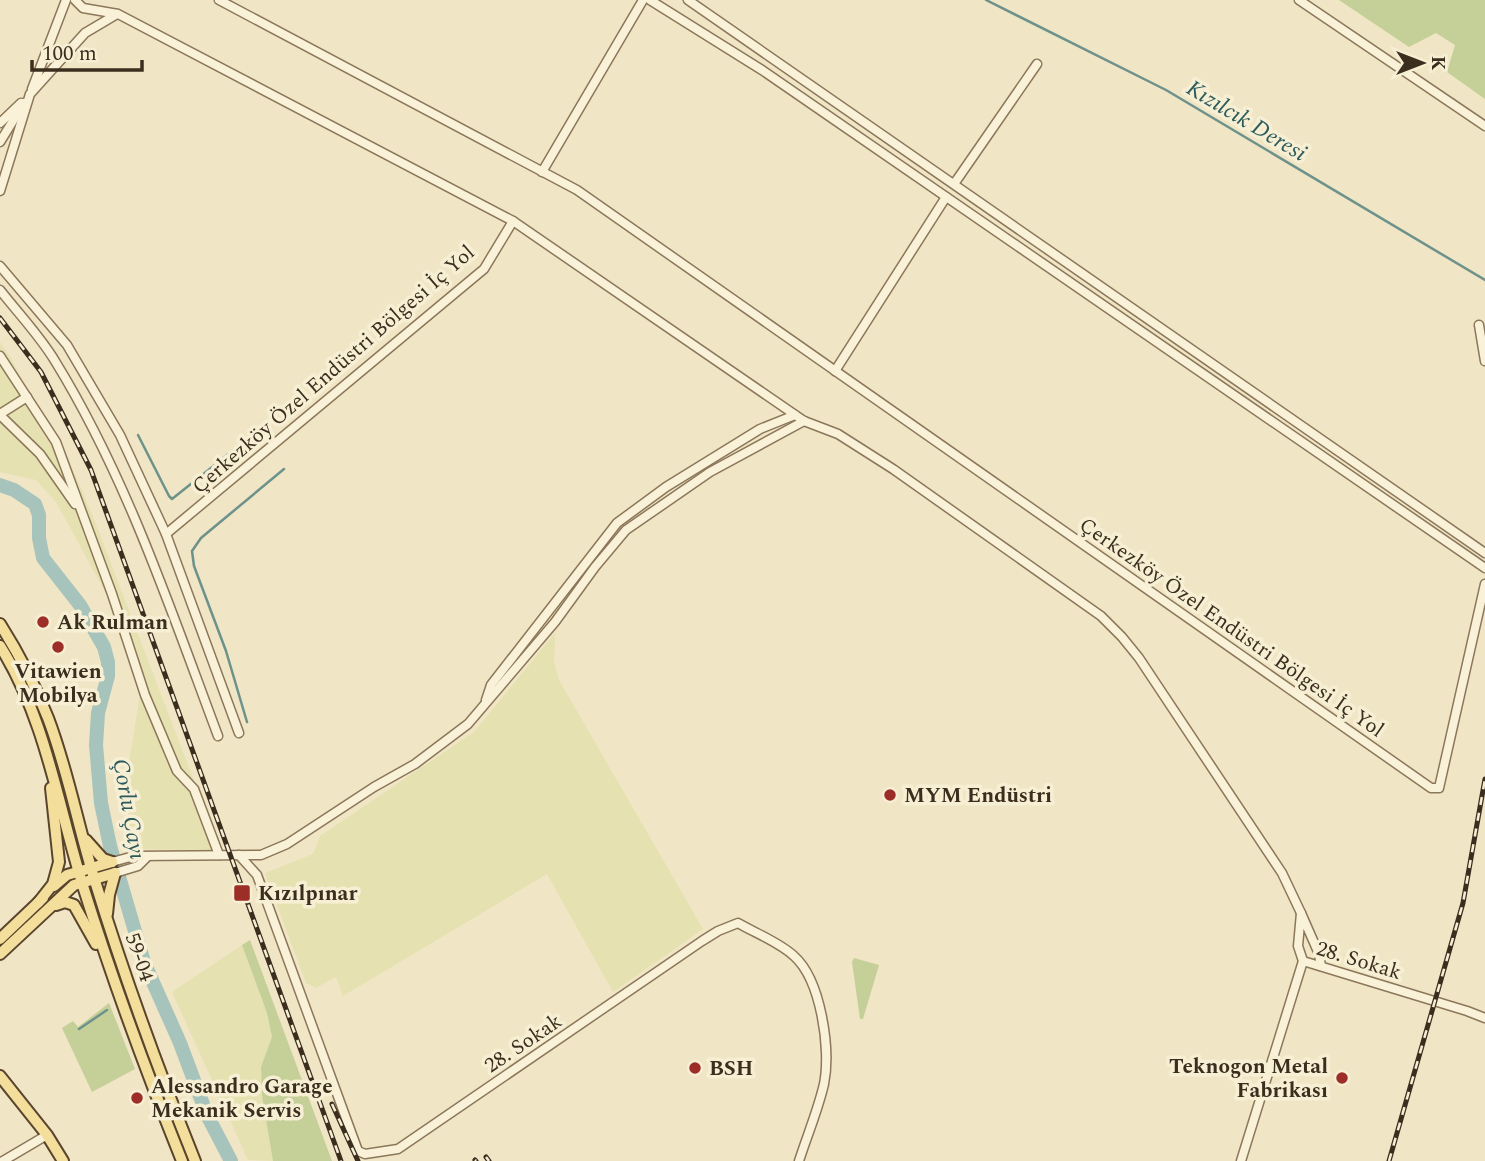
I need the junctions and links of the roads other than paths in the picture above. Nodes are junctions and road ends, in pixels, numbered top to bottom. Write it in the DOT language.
graph roads {
  1 [pos="66,0"];
  2 [pos="75,0"];
  3 [pos="219,0"];
  4 [pos="643,0"];
  5 [pos="650,0"];
  6 [pos="688,0"];
  7 [pos="1299,0"];
  8 [pos="118,14"];
  9 [pos="1037,64"];
  10 [pos="30,94"];
  11 [pos="0,123"];
  12 [pos="1485,126"];
  13 [pos="0,142"];
  14 [pos="542,172"];
  15 [pos="954,184"];
  16 [pos="0,191"];
  17 [pos="946,197"];
  18 [pos="513,221"];
  19 [pos="0,266"];
  20 [pos="0,290"];
  21 [pos="1479,325"];
  22 [pos="0,356"];
  23 [pos="1485,361"];
  24 [pos="835,371"];
  25 [pos="27,397"];
  26 [pos="0,415"];
  27 [pos="795,415"];
  28 [pos="804,421"];
  29 [pos="83,515"];
  30 [pos="166,534"];
  31 [pos="1485,553"];
  32 [pos="1485,568"];
  33 [pos="1485,584"];
  34 [pos="0,624"];
  35 [pos="0,646"];
  36 [pos="484,706"];
  37 [pos="239,733"];
  38 [pos="218,736"];
  39 [pos="50,764"];
  40 [pos="82,835"];
  41 [pos="219,855"];
  42 [pos="239,855"];
  43 [pos="148,857"];
  44 [pos="91,867"];
  45 [pos="114,868"];
  46 [pos="79,871"];
  47 [pos="94,880"];
  48 [pos="82,883"];
  49 [pos="38,903"];
  50 [pos="1301,913"];
  51 [pos="42,915"];
  52 [pos="107,918"];
  53 [pos="0,939"];
  54 [pos="0,954"];
  55 [pos="1303,961"];
  56 [pos="108,965"];
  57 [pos="1321,966"];
  58 [pos="1485,1018"];
  59 [pos="0,1076"];
  60 [pos="47,1135"];
  61 [pos="4,1161"];
  62 [pos="62,1161"];
  63 [pos="182,1161"];
  64 [pos="195,1161"];
  65 [pos="799,1161"];
  66 [pos="1241,1161"];
  1 -- 10 [label="street"];
  2 -- 8 [label="street"];
  3 -- 14 [label="street, Çerkezköy Özel Endüstri Bölgesi İç Yol"];
  4 -- 14 [label="street"];
  5 -- 17 [label="street"];
  6 -- 15 [label="street"];
  7 -- 12 [label="street"];
  8 -- 10 [label="street"];
  8 -- 18 [label="street"];
  9 -- 15 [label="street"];
  10 -- 11 [label="street"];
  10 -- 13 [label="street"];
  10 -- 16 [label="street"];
  14 -- 24 [label="street, Çerkezköy Özel Endüstri Bölgesi İç Yol"];
  15 -- 31 [label="street"];
  17 -- 24 [label="street"];
  17 -- 32 [label="street"];
  18 -- 27 [label="street"];
  18 -- 30 [label="street, Çerkezköy Özel Endüstri Bölgesi İç Yol"];
  19 -- 30 [label="street"];
  20 -- 38 [label="street"];
  21 -- 23 [label="street"];
  22 -- 25 [label="street"];
  24 -- 33 [label="street, Çerkezköy Özel Endüstri Bölgesi İç Yol"];
  25 -- 26 [label="street"];
  25 -- 29 [label="street"];
  26 -- 29 [label="street"];
  27 -- 28 [label="street"];
  27 -- 36 [label="street"];
  28 -- 36 [label="street"];
  28 -- 50 [label="street"];
  29 -- 41 [label="street"];
  30 -- 37 [label="street"];
  34 -- 40 [label="main road, 59-04 / 59-04"];
  35 -- 39 [label="main road, 59-04"];
  36 -- 42 [label="street"];
  39 -- 46 [label="main road, 59-04"];
  39 -- 49 [label="main road"];
  40 -- 44 [label="main road, 59-04 / 59-04"];
  40 -- 45 [label="main road"];
  41 -- 42 [label="street"];
  41 -- 43 [label="street"];
  42 -- 65 [label="street, 28. Sokak"];
  43 -- 45 [label="street"];
  43 -- 45 [label="street"];
  44 -- 45 [label="main road"];
  44 -- 46 [label="main road"];
  44 -- 47 [label="main road, 59-04 / 59-04"];
  45 -- 47 [label="main road"];
  45 -- 52 [label="main road"];
  46 -- 48 [label="main road, 59-04"];
  46 -- 49 [label="main road"];
  47 -- 48 [label="main road"];
  47 -- 52 [label="main road, 59-04 / 59-04"];
  48 -- 51 [label="main road"];
  48 -- 56 [label="main road, 59-04"];
  49 -- 53 [label="main road"];
  50 -- 55 [label="street"];
  50 -- 57 [label="street"];
  51 -- 54 [label="main road"];
  51 -- 56 [label="main road"];
  52 -- 64 [label="main road, 59-04 / 59-04"];
  55 -- 57 [label="street, 28. Sokak"];
  55 -- 66 [label="street, 28. Sokak"];
  56 -- 63 [label="main road, 59-04"];
  57 -- 58 [label="street, 28. Sokak"];
  59 -- 60 [label="main road"];
  60 -- 61 [label="street"];
  60 -- 62 [label="main road"];
}
